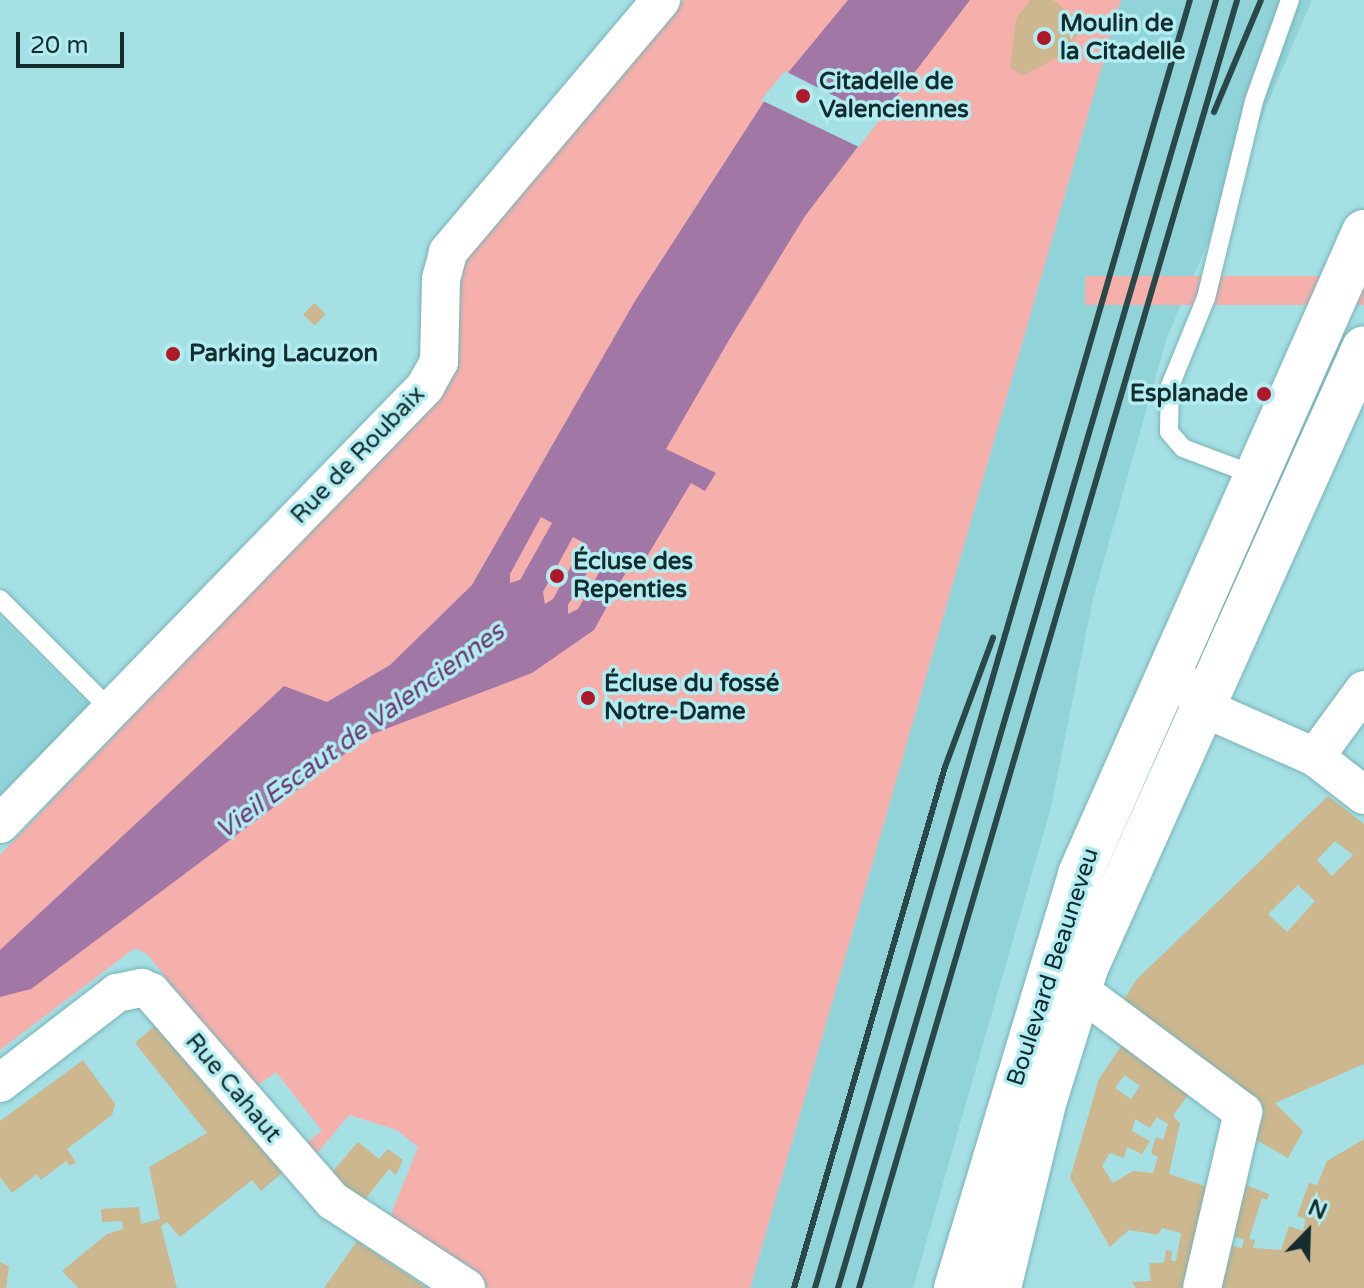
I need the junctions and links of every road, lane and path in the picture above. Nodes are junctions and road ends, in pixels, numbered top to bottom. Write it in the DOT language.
graph roads {
  1 [pos="1290,0"];
  2 [pos="660,1"];
  3 [pos="1364,232"];
  4 [pos="1364,348"];
  5 [pos="1257,476"];
  6 [pos="0,599"];
  7 [pos="1177,654"];
  8 [pos="1364,690"];
  9 [pos="1204,708"];
  10 [pos="111,710"];
  11 [pos="1315,757"];
  12 [pos="1364,795"];
  13 [pos="0,824"];
  14 [pos="1078,989"];
  15 [pos="0,1083"];
  16 [pos="466,1288"];
  17 [pos="956,1288"];
  18 [pos="999,1288"];
  19 [pos="1202,1288"];
  1 -- 5 [label="lane"];
  2 -- 10 [label="street, Rue de Roubaix"];
  3 -- 5 [label="main road, Boulevard Beauneveu"];
  4 -- 9 [label="main road, Boulevard Beauneveu"];
  5 -- 7 [label="main road, Boulevard Beauneveu"];
  6 -- 10 [label="lane"];
  7 -- 9 [label="street"];
  7 -- 17 [label="main road, Boulevard Beauneveu"];
  8 -- 11 [label="street"];
  9 -- 11 [label="street"];
  9 -- 14 [label="main road, Boulevard Beauneveu"];
  10 -- 13 [label="street, Rue de Roubaix"];
  11 -- 12 [label="street"];
  14 -- 18 [label="main road, Boulevard Beauneveu"];
  14 -- 19 [label="street"];
  15 -- 16 [label="street, Rue Cahaut"];
}
